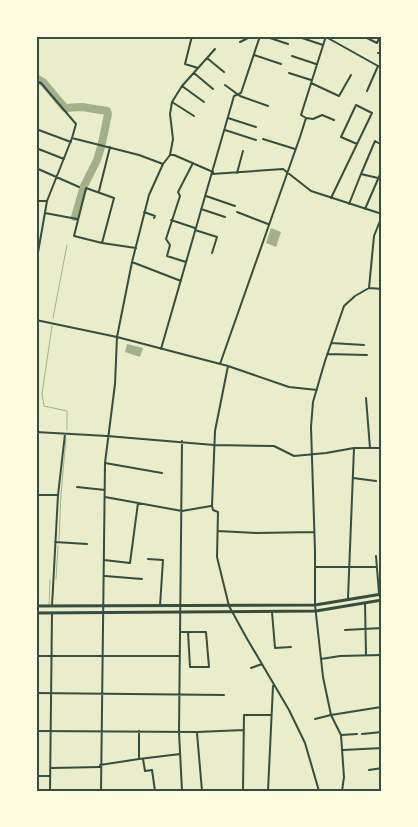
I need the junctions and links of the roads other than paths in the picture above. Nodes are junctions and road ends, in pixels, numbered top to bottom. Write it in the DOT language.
graph roads {
  1 [pos="192,36"];
  2 [pos="254,36"];
  3 [pos="260,36"];
  4 [pos="264,36"];
  5 [pos="299,36"];
  6 [pos="363,36"];
  7 [pos="380,36"];
  8 [pos="326,37"];
  9 [pos="259,40"];
  10 [pos="240,42"];
  11 [pos="288,44"];
  12 [pos="323,45"];
  13 [pos="215,49"];
  14 [pos="378,53"];
  15 [pos="382,54"];
  16 [pos="254,55"];
  17 [pos="292,56"];
  18 [pos="207,58"];
  19 [pos="281,64"];
  20 [pos="317,64"];
  21 [pos="378,66"];
  22 [pos="382,67"];
  23 [pos="198,68"];
  24 [pos="224,72"];
  25 [pos="194,73"];
  26 [pos="289,73"];
  27 [pos="351,75"];
  28 [pos="312,80"];
  29 [pos="36,81"];
  30 [pos="311,84"];
  31 [pos="225,85"];
  32 [pos="182,86"];
  33 [pos="213,89"];
  34 [pos="367,91"];
  35 [pos="239,95"];
  36 [pos="172,102"];
  37 [pos="204,102"];
  38 [pos="268,106"];
  39 [pos="194,116"];
  40 [pos="228,118"];
  41 [pos="306,118"];
  42 [pos="334,120"];
  43 [pos="256,127"];
  44 [pos="36,129"];
  45 [pos="225,130"];
  46 [pos="72,138"];
  47 [pos="263,138"];
  48 [pos="256,140"];
  49 [pos="71,142"];
  50 [pos="357,144"];
  51 [pos="382,145"];
  52 [pos="110,147"];
  53 [pos="36,148"];
  54 [pos="296,149"];
  55 [pos="243,151"];
  56 [pos="170,156"];
  57 [pos="64,159"];
  58 [pos="193,163"];
  59 [pos="163,164"];
  60 [pos="36,168"];
  61 [pos="382,170"];
  62 [pos="286,172"];
  63 [pos="212,173"];
  64 [pos="237,173"];
  65 [pos="361,174"];
  66 [pos="57,178"];
  67 [pos="378,178"];
  68 [pos="79,187"];
  69 [pos="99,192"];
  70 [pos="205,196"];
  71 [pos="331,198"];
  72 [pos="36,201"];
  73 [pos="48,201"];
  74 [pos="349,204"];
  75 [pos="235,206"];
  76 [pos="202,209"];
  77 [pos="365,209"];
  78 [pos="144,212"];
  79 [pos="237,212"];
  80 [pos="44,213"];
  81 [pos="382,215"];
  82 [pos="225,217"];
  83 [pos="154,218"];
  84 [pos="77,219"];
  85 [pos="171,220"];
  86 [pos="268,224"];
  87 [pos="196,229"];
  88 [pos="102,243"];
  89 [pos="136,248"];
  90 [pos="212,253"];
  91 [pos="132,262"];
  92 [pos="186,262"];
  93 [pos="36,264"];
  94 [pos="180,281"];
  95 [pos="369,288"];
  96 [pos="382,289"];
  97 [pos="36,320"];
  98 [pos="117,337"];
  99 [pos="331,344"];
  100 [pos="364,345"];
  101 [pos="161,349"];
  102 [pos="327,354"];
  103 [pos="367,355"];
  104 [pos="220,364"];
  105 [pos="228,366"];
  106 [pos="317,390"];
  107 [pos="366,398"];
  108 [pos="36,432"];
  109 [pos="65,434"];
  110 [pos="108,436"];
  111 [pos="182,441"];
  112 [pos="214,444"];
  113 [pos="354,448"];
  114 [pos="370,448"];
  115 [pos="382,448"];
  116 [pos="310,454"];
  117 [pos="105,463"];
  118 [pos="162,473"];
  119 [pos="353,478"];
  120 [pos="376,481"];
  121 [pos="77,487"];
  122 [pos="105,490"];
  123 [pos="36,494"];
  124 [pos="58,495"];
  125 [pos="105,497"];
  126 [pos="138,503"];
  127 [pos="212,506"];
  128 [pos="182,511"];
  129 [pos="218,531"];
  130 [pos="314,532"];
  131 [pos="55,542"];
  132 [pos="87,544"];
  133 [pos="376,556"];
  134 [pos="148,559"];
  135 [pos="104,560"];
  136 [pos="315,567"];
  137 [pos="349,567"];
  138 [pos="377,567"];
  139 [pos="104,576"];
  140 [pos="142,579"];
  141 [pos="381,594"];
  142 [pos="348,599"];
  143 [pos="382,600"];
  144 [pos="365,603"];
  145 [pos="315,605"];
  146 [pos="36,606"];
  147 [pos="52,606"];
  148 [pos="103,606"];
  149 [pos="160,606"];
  150 [pos="180,606"];
  151 [pos="229,606"];
  152 [pos="316,611"];
  153 [pos="103,612"];
  154 [pos="180,612"];
  155 [pos="233,612"];
  156 [pos="272,612"];
  157 [pos="36,613"];
  158 [pos="52,613"];
  159 [pos="366,628"];
  160 [pos="382,628"];
  161 [pos="345,630"];
  162 [pos="180,632"];
  163 [pos="188,632"];
  164 [pos="292,647"];
  165 [pos="366,655"];
  166 [pos="382,655"];
  167 [pos="36,656"];
  168 [pos="51,656"];
  169 [pos="102,656"];
  170 [pos="180,656"];
  171 [pos="320,659"];
  172 [pos="262,664"];
  173 [pos="251,668"];
  174 [pos="380,682"];
  175 [pos="274,685"];
  176 [pos="36,693"];
  177 [pos="51,693"];
  178 [pos="102,693"];
  179 [pos="180,695"];
  180 [pos="224,695"];
  181 [pos="381,707"];
  182 [pos="271,715"];
  183 [pos="331,715"];
  184 [pos="315,719"];
  185 [pos="244,730"];
  186 [pos="36,731"];
  187 [pos="51,731"];
  188 [pos="101,731"];
  189 [pos="140,731"];
  190 [pos="179,732"];
  191 [pos="197,732"];
  192 [pos="382,733"];
  193 [pos="356,734"];
  194 [pos="362,734"];
  195 [pos="341,735"];
  196 [pos="382,748"];
  197 [pos="343,750"];
  198 [pos="180,754"];
  199 [pos="139,759"];
  200 [pos="143,759"];
  201 [pos="100,766"];
  202 [pos="50,768"];
  203 [pos="382,768"];
  204 [pos="369,770"];
  205 [pos="36,776"];
  206 [pos="50,776"];
  207 [pos="50,791"];
  208 [pos="101,791"];
  209 [pos="155,791"];
  210 [pos="182,791"];
  211 [pos="202,791"];
  212 [pos="243,791"];
  213 [pos="268,791"];
  214 [pos="319,791"];
  215 [pos="342,791"];
  1 -- 23 [label="street"];
  2 -- 9 [label="street"];
  2 -- 10 [label="street"];
  3 -- 9 [label="street"];
  4 -- 11 [label="street"];
  5 -- 12 [label="street"];
  6 -- 7 [label="street"];
  8 -- 12 [label="street"];
  8 -- 21 [label="street"];
  9 -- 16 [label="street"];
  12 -- 20 [label="street"];
  13 -- 18 [label="street"];
  14 -- 15 [label="street"];
  16 -- 19 [label="street"];
  16 -- 35 [label="street"];
  17 -- 20 [label="street"];
  18 -- 23 [label="street"];
  18 -- 24 [label="street"];
  20 -- 28 [label="street"];
  21 -- 22 [label="street"];
  21 -- 34 [label="street"];
  23 -- 25 [label="street"];
  25 -- 32 [label="street"];
  25 -- 33 [label="street"];
  26 -- 28 [label="street"];
  27 -- 30 [label="street"];
  28 -- 30 [label="street"];
  29 -- 46 [label="street"];
  30 -- 41 [label="street"];
  31 -- 35 [label="street"];
  32 -- 36 [label="street"];
  32 -- 37 [label="street"];
  35 -- 38 [label="street"];
  35 -- 40 [label="street"];
  36 -- 39 [label="street"];
  36 -- 56 [label="street"];
  40 -- 43 [label="street"];
  40 -- 45 [label="street"];
  41 -- 42 [label="street"];
  41 -- 54 [label="street"];
  44 -- 49 [label="street"];
  45 -- 48 [label="street"];
  45 -- 63 [label="street"];
  46 -- 49 [label="street"];
  46 -- 52 [label="street"];
  47 -- 54 [label="street"];
  49 -- 57 [label="street"];
  50 -- 50 [label="street"];
  50 -- 71 [label="street"];
  51 -- 65 [label="street"];
  52 -- 59 [label="street"];
  52 -- 69 [label="street"];
  53 -- 57 [label="street"];
  54 -- 62 [label="street"];
  55 -- 64 [label="street"];
  56 -- 58 [label="street"];
  56 -- 59 [label="street"];
  57 -- 66 [label="street"];
  58 -- 63 [label="street"];
  58 -- 85 [label="street"];
  59 -- 78 [label="street"];
  60 -- 66 [label="street"];
  61 -- 67 [label="street"];
  62 -- 64 [label="street"];
  62 -- 71 [label="street"];
  62 -- 86 [label="street"];
  63 -- 64 [label="street"];
  63 -- 70 [label="street"];
  65 -- 67 [label="street"];
  65 -- 74 [label="street"];
  66 -- 68 [label="street"];
  66 -- 73 [label="street"];
  67 -- 77 [label="street"];
  69 -- 84 [label="street"];
  69 -- 88 [label="street"];
  70 -- 75 [label="street"];
  70 -- 76 [label="street"];
  71 -- 74 [label="street"];
  72 -- 73 [label="street"];
  73 -- 80 [label="street"];
  74 -- 77 [label="street"];
  76 -- 82 [label="street"];
  76 -- 87 [label="street"];
  77 -- 81 [label="street"];
  78 -- 83 [label="street"];
  78 -- 89 [label="street"];
  79 -- 86 [label="street"];
  80 -- 84 [label="street"];
  80 -- 93 [label="street"];
  81 -- 95 [label="street"];
  84 -- 88 [label="street"];
  85 -- 87 [label="street"];
  85 -- 92 [label="street"];
  86 -- 104 [label="street"];
  87 -- 90 [label="street"];
  87 -- 92 [label="street"];
  88 -- 89 [label="street"];
  89 -- 91 [label="street"];
  91 -- 94 [label="street"];
  91 -- 98 [label="street"];
  92 -- 94 [label="street"];
  94 -- 101 [label="street"];
  95 -- 96 [label="street"];
  95 -- 99 [label="street"];
  97 -- 98 [label="street"];
  98 -- 101 [label="street"];
  98 -- 110 [label="street"];
  99 -- 100 [label="street"];
  99 -- 102 [label="street"];
  101 -- 104 [label="street"];
  102 -- 103 [label="street"];
  102 -- 106 [label="street"];
  104 -- 105 [label="street"];
  105 -- 106 [label="street"];
  105 -- 112 [label="street"];
  106 -- 116 [label="street"];
  107 -- 114 [label="street"];
  108 -- 109 [label="street"];
  109 -- 110 [label="street"];
  109 -- 124 [label="street"];
  110 -- 111 [label="street"];
  110 -- 117 [label="street"];
  111 -- 112 [label="street"];
  111 -- 128 [label="street"];
  112 -- 116 [label="street"];
  112 -- 127 [label="street"];
  113 -- 114 [label="street"];
  113 -- 116 [label="street"];
  113 -- 119 [label="street"];
  114 -- 115 [label="street"];
  116 -- 130 [label="street"];
  117 -- 118 [label="street"];
  117 -- 122 [label="street"];
  119 -- 120 [label="street"];
  119 -- 137 [label="street"];
  121 -- 122 [label="street"];
  122 -- 125 [label="street"];
  123 -- 124 [label="street"];
  124 -- 131 [label="street"];
  125 -- 126 [label="street"];
  125 -- 135 [label="street"];
  126 -- 128 [label="street"];
  126 -- 135 [label="street"];
  127 -- 128 [label="street"];
  127 -- 129 [label="street"];
  128 -- 150 [label="street"];
  129 -- 130 [label="street"];
  129 -- 151 [label="street"];
  130 -- 136 [label="street"];
  131 -- 132 [label="street"];
  131 -- 147 [label="street"];
  133 -- 138 [label="street"];
  134 -- 149 [label="street"];
  135 -- 139 [label="street"];
  136 -- 137 [label="street"];
  136 -- 145 [label="street"];
  137 -- 138 [label="street"];
  137 -- 142 [label="street"];
  138 -- 141 [label="street"];
  139 -- 140 [label="street"];
  139 -- 148 [label="street"];
  141 -- 142 [label="main road"];
  142 -- 145 [label="main road"];
  143 -- 144 [label="main road"];
  144 -- 152 [label="main road"];
  144 -- 159 [label="street"];
  145 -- 151 [label="main road"];
  145 -- 152 [label="street"];
  146 -- 147 [label="main road"];
  147 -- 148 [label="main road"];
  148 -- 149 [label="main road"];
  148 -- 153 [label="street"];
  149 -- 150 [label="main road"];
  150 -- 151 [label="main road"];
  150 -- 154 [label="street"];
  151 -- 155 [label="street"];
  152 -- 156 [label="main road"];
  152 -- 171 [label="street"];
  153 -- 154 [label="main road"];
  153 -- 158 [label="main road"];
  153 -- 169 [label="street"];
  154 -- 155 [label="main road"];
  154 -- 162 [label="street"];
  155 -- 156 [label="main road"];
  155 -- 172 [label="street"];
  156 -- 164 [label="street"];
  157 -- 158 [label="main road"];
  158 -- 168 [label="street"];
  159 -- 160 [label="street"];
  159 -- 161 [label="street"];
  159 -- 165 [label="street"];
  162 -- 163 [label="street"];
  162 -- 170 [label="street"];
  163 -- 163 [label="street"];
  165 -- 166 [label="street"];
  165 -- 171 [label="street"];
  167 -- 168 [label="street"];
  168 -- 169 [label="street"];
  168 -- 177 [label="street"];
  169 -- 170 [label="street"];
  169 -- 178 [label="street"];
  170 -- 179 [label="street"];
  171 -- 183 [label="street"];
  172 -- 173 [label="street"];
  172 -- 175 [label="street"];
  174 -- 181 [label="street"];
  175 -- 182 [label="street"];
  175 -- 214 [label="street"];
  176 -- 177 [label="street"];
  177 -- 178 [label="street"];
  177 -- 187 [label="street"];
  178 -- 179 [label="street"];
  178 -- 188 [label="street"];
  179 -- 180 [label="street"];
  179 -- 190 [label="street"];
  181 -- 183 [label="street"];
  181 -- 192 [label="street"];
  182 -- 185 [label="street"];
  182 -- 213 [label="street"];
  183 -- 184 [label="street"];
  183 -- 195 [label="street"];
  185 -- 191 [label="street"];
  185 -- 212 [label="street"];
  186 -- 187 [label="street"];
  187 -- 188 [label="street"];
  187 -- 202 [label="street"];
  188 -- 189 [label="street"];
  188 -- 201 [label="street"];
  189 -- 190 [label="street"];
  189 -- 199 [label="street"];
  190 -- 191 [label="street"];
  190 -- 198 [label="street"];
  191 -- 211 [label="street"];
  192 -- 194 [label="street"];
  193 -- 195 [label="street"];
  195 -- 197 [label="street"];
  196 -- 197 [label="street"];
  197 -- 215 [label="street"];
  198 -- 200 [label="street"];
  198 -- 210 [label="street"];
  199 -- 200 [label="street"];
  199 -- 201 [label="street"];
  200 -- 209 [label="street"];
  201 -- 202 [label="street"];
  201 -- 208 [label="street"];
  202 -- 206 [label="street"];
  203 -- 204 [label="street"];
  205 -- 206 [label="street"];
  206 -- 207 [label="street"];
}
